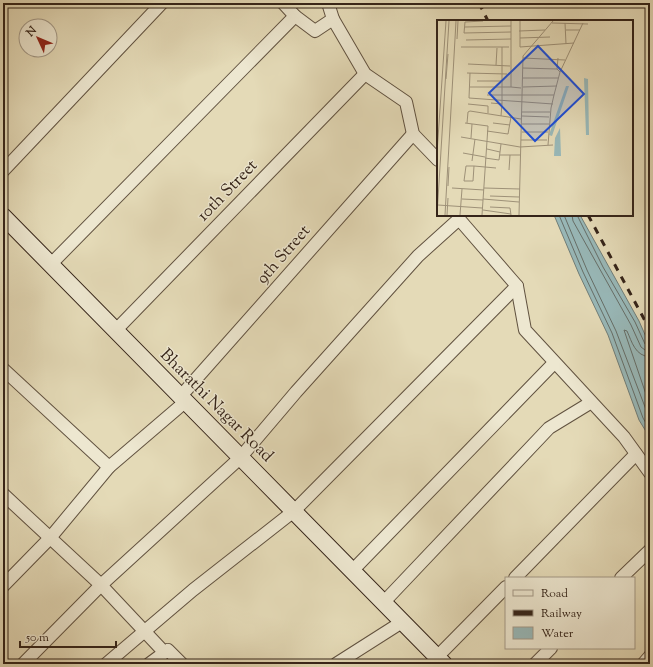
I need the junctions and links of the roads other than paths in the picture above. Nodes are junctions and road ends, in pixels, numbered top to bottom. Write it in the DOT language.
graph roads {
  1 [pos="162,3"];
  2 [pos="283,3"];
  3 [pos="328,3"];
  4 [pos="295,16"];
  5 [pos="334,19"];
  6 [pos="365,74"];
  7 [pos="413,134"];
  8 [pos="437,159"];
  9 [pos="3,171"];
  10 [pos="3,216"];
  11 [pos="458,217"];
  12 [pos="50,265"];
  13 [pos="517,286"];
  14 [pos="115,332"];
  15 [pos="554,363"];
  16 [pos="3,369"];
  17 [pos="183,400"];
  18 [pos="590,402"];
  19 [pos="636,454"];
  20 [pos="240,458"];
  21 [pos="110,467"];
  22 [pos="650,473"];
  23 [pos="3,494"];
  24 [pos="294,511"];
  25 [pos="50,538"];
  26 [pos="650,550"];
  27 [pos="352,571"];
  28 [pos="516,577"];
  29 [pos="622,577"];
  30 [pos="102,585"];
  31 [pos="3,586"];
  32 [pos="505,588"];
  33 [pos="383,603"];
  34 [pos="402,622"];
  35 [pos="144,631"];
  36 [pos="550,649"];
  37 [pos="164,652"];
  38 [pos="650,656"];
  39 [pos="440,661"];
  40 [pos="23,664"];
  41 [pos="106,664"];
  42 [pos="149,664"];
  43 [pos="182,664"];
  44 [pos="336,664"];
  45 [pos="535,664"];
  46 [pos="643,664"];
  1 -- 9 [label="street"];
  2 -- 4 [label="street"];
  3 -- 5 [label="street"];
  4 -- 5 [label="street"];
  4 -- 12 [label="street"];
  5 -- 6 [label="street"];
  6 -- 7 [label="street"];
  6 -- 14 [label="street, 10th Street"];
  7 -- 8 [label="street"];
  7 -- 17 [label="street, 9th Street"];
  10 -- 12 [label="main road, Bharathi Nagar Road"];
  11 -- 13 [label="street"];
  11 -- 20 [label="street"];
  12 -- 14 [label="main road, Bharathi Nagar Road"];
  13 -- 15 [label="street"];
  13 -- 24 [label="street"];
  14 -- 17 [label="main road, Bharathi Nagar Road"];
  15 -- 18 [label="street"];
  15 -- 27 [label="street"];
  16 -- 21 [label="street"];
  17 -- 20 [label="main road, Bharathi Nagar Road"];
  17 -- 21 [label="street, 9th Street"];
  18 -- 19 [label="street"];
  18 -- 33 [label="street"];
  19 -- 22 [label="street"];
  19 -- 28 [label="street"];
  20 -- 24 [label="main road, Bharathi Nagar Road"];
  20 -- 30 [label="street"];
  21 -- 25 [label="street, 9th Street"];
  23 -- 25 [label="street"];
  24 -- 27 [label="main road, Bharathi Nagar Road"];
  24 -- 35 [label="street"];
  25 -- 30 [label="street"];
  25 -- 31 [label="street, 9th Street"];
  26 -- 29 [label="street"];
  27 -- 33 [label="main road, Bharathi Nagar Road"];
  30 -- 35 [label="street"];
  30 -- 40 [label="street"];
  32 -- 39 [label="street"];
  33 -- 34 [label="main road, Bharathi Nagar Road"];
  34 -- 39 [label="main road, Bharathi Nagar Road"];
  34 -- 44 [label="street"];
  35 -- 37 [label="street"];
  35 -- 41 [label="street"];
  36 -- 45 [label="street"];
  37 -- 42 [label="street"];
  37 -- 43 [label="street"];
  38 -- 46 [label="street"];
}
